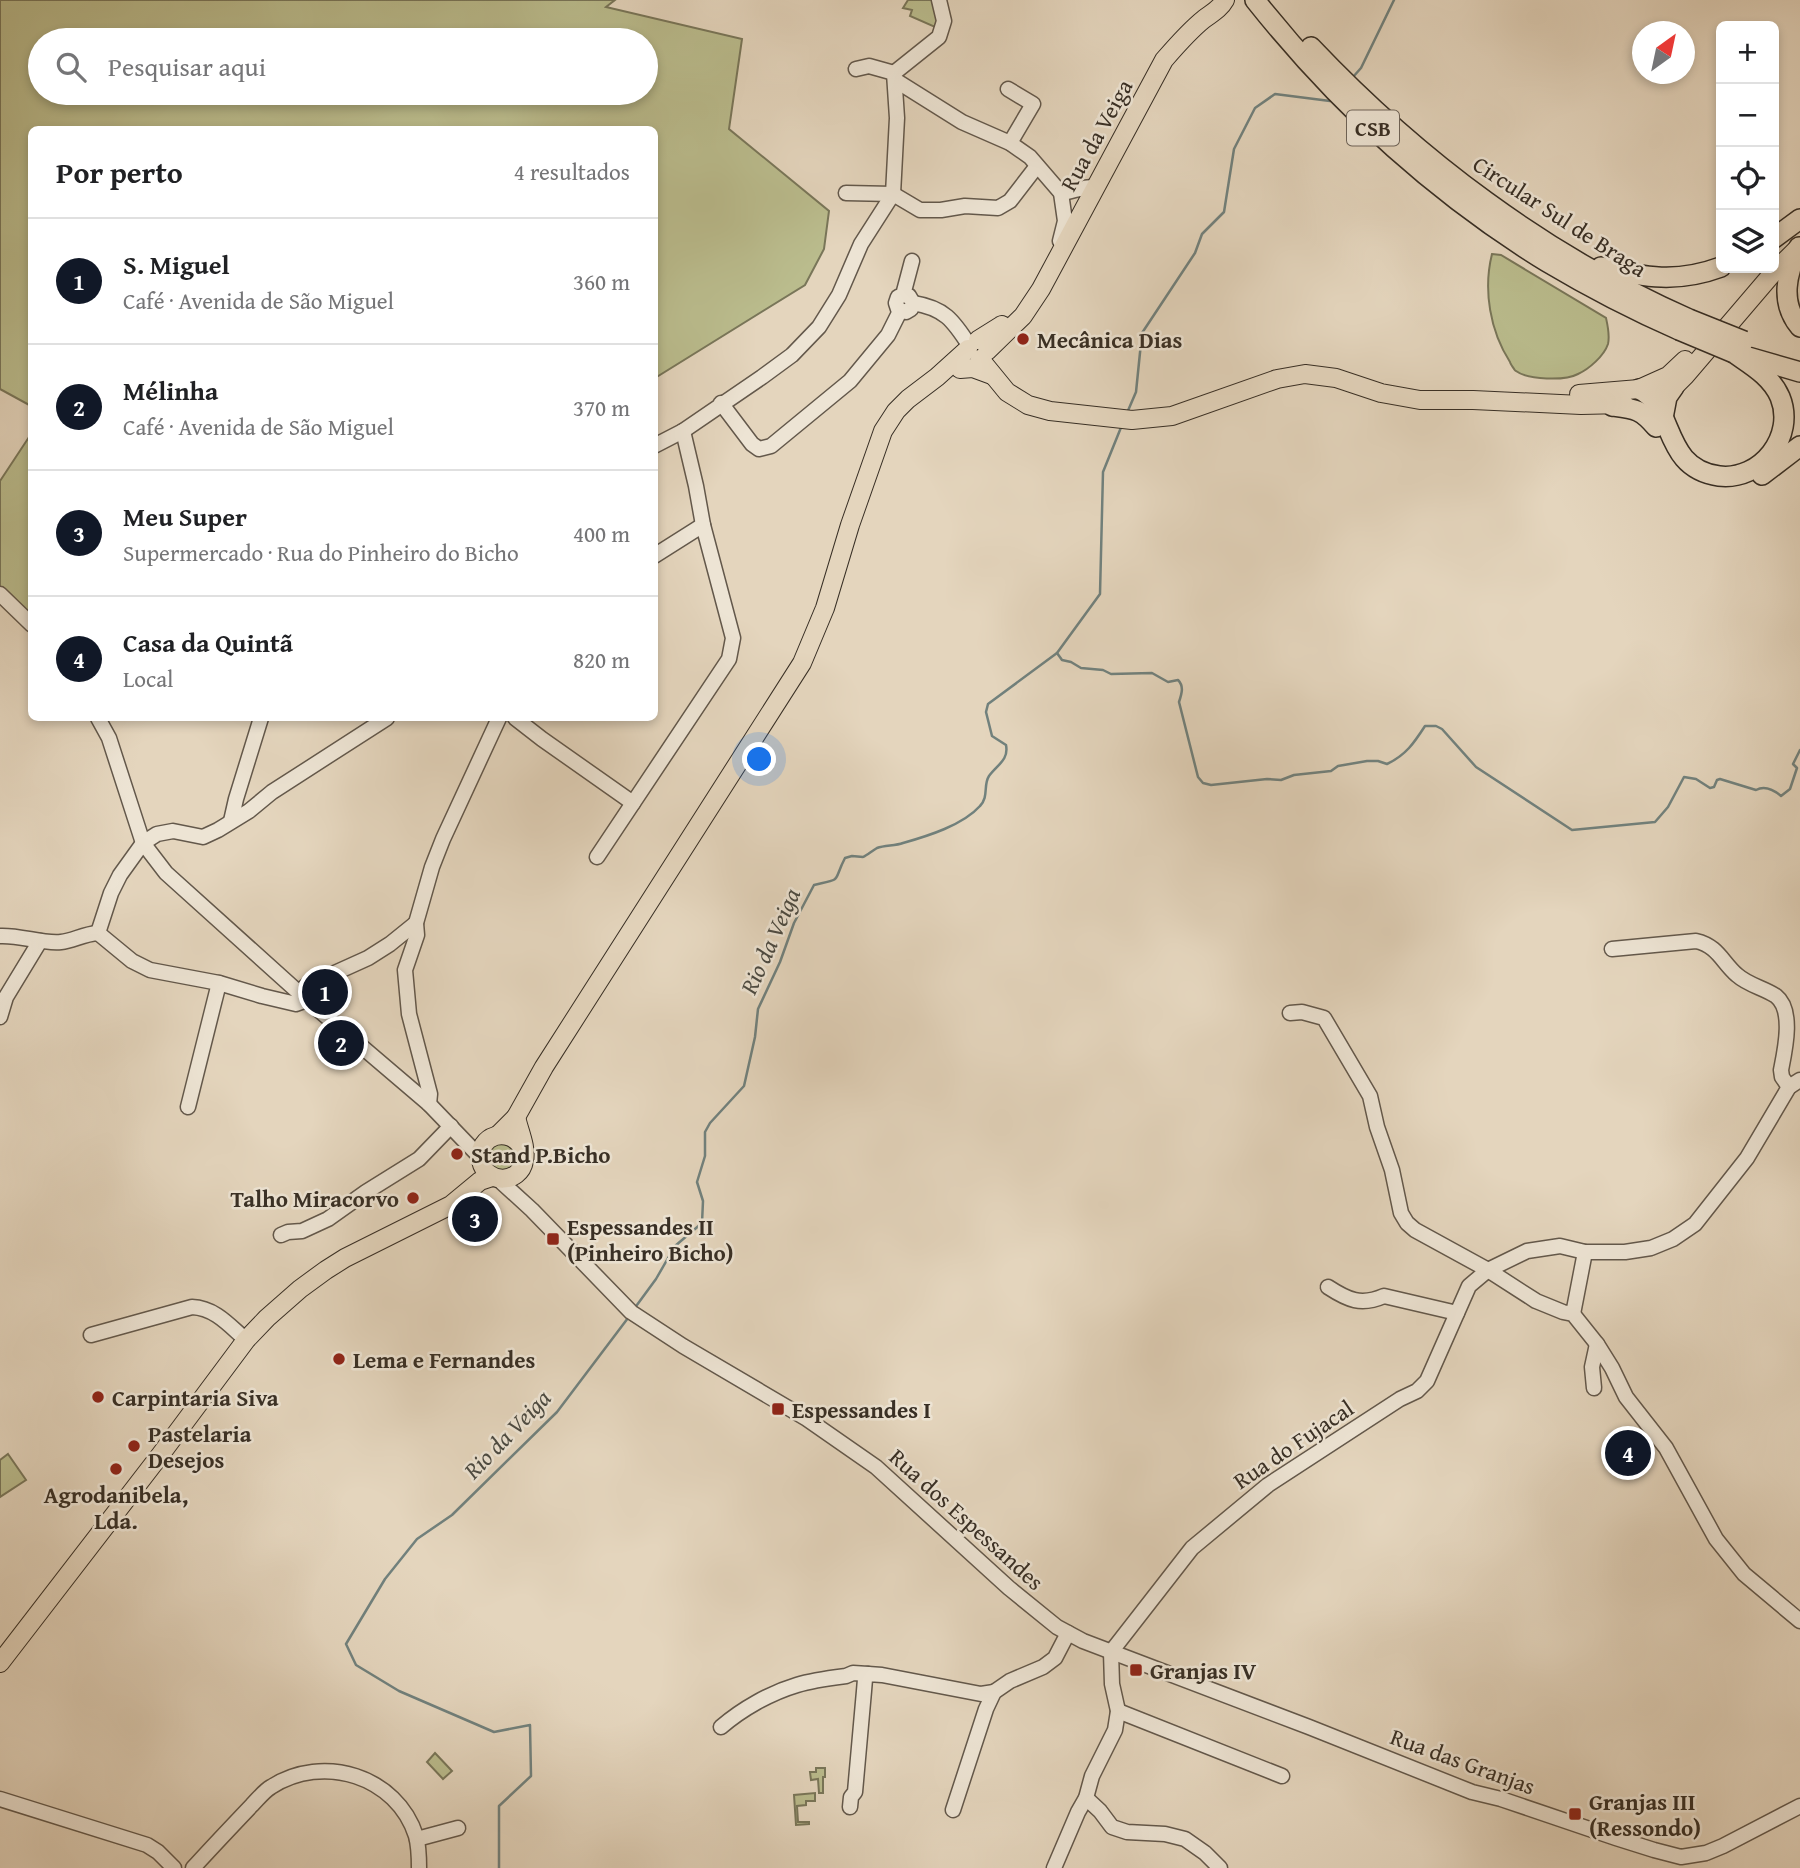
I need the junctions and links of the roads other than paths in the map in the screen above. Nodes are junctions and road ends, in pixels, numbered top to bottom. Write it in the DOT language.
graph roads {
  1 [pos="939,0"];
  2 [pos="1225,0"];
  3 [pos="1255,0"];
  4 [pos="1270,0"];
  5 [pos="856,69"];
  6 [pos="895,77"];
  7 [pos="1007,89"];
  8 [pos="1010,143"];
  9 [pos="1037,166"];
  10 [pos="1095,187"];
  11 [pos="846,193"];
  12 [pos="1061,193"];
  13 [pos="893,194"];
  14 [pos="1800,219"];
  15 [pos="1800,226"];
  16 [pos="1513,230"];
  17 [pos="1779,234"];
  18 [pos="1063,246"];
  19 [pos="1799,246"];
  20 [pos="1779,253"];
  21 [pos="912,261"];
  22 [pos="1580,262"];
  23 [pos="1716,269"];
  24 [pos="1762,273"];
  25 [pos="905,303"];
  26 [pos="1028,307"];
  27 [pos="1684,324"];
  28 [pos="1800,327"];
  29 [pos="1001,339"];
  30 [pos="1739,347"];
  31 [pos="978,350"];
  32 [pos="1800,360"];
  33 [pos="960,369"];
  34 [pos="995,372"];
  35 [pos="1800,372"];
  36 [pos="937,377"];
  37 [pos="1656,389"];
  38 [pos="1474,400"];
  39 [pos="722,403"];
  40 [pos="1612,406"];
  41 [pos="1659,422"];
  42 [pos="683,431"];
  43 [pos="658,444"];
  44 [pos="1800,446"];
  45 [pos="703,525"];
  46 [pos="658,553"];
  47 [pos="0,594"];
  48 [pos="28,621"];
  49 [pos="100,721"];
  50 [pos="260,721"];
  51 [pos="382,721"];
  52 [pos="498,721"];
  53 [pos="519,721"];
  54 [pos="634,803"];
  55 [pos="231,821"];
  56 [pos="144,844"];
  57 [pos="597,857"];
  58 [pos="416,923"];
  59 [pos="98,933"];
  60 [pos="0,936"];
  61 [pos="40,942"];
  62 [pos="1612,949"];
  63 [pos="219,983"];
  64 [pos="303,996"];
  65 [pos="1325,1002"];
  66 [pos="1290,1013"];
  67 [pos="0,1017"];
  68 [pos="1324,1018"];
  69 [pos="1795,1084"];
  70 [pos="429,1104"];
  71 [pos="188,1107"];
  72 [pos="516,1117"];
  73 [pos="453,1128"];
  74 [pos="495,1136"];
  75 [pos="524,1150"];
  76 [pos="481,1159"];
  77 [pos="521,1170"];
  78 [pos="495,1178"];
  79 [pos="460,1197"];
  80 [pos="532,1210"];
  81 [pos="281,1235"];
  82 [pos="1585,1252"];
  83 [pos="1488,1270"];
  84 [pos="1328,1287"];
  85 [pos="1457,1313"];
  86 [pos="1573,1314"];
  87 [pos="91,1335"];
  88 [pos="246,1339"];
  89 [pos="1597,1344"];
  90 [pos="1594,1388"];
  91 [pos="1800,1621"];
  92 [pos="1068,1633"];
  93 [pos="1111,1652"];
  94 [pos="0,1663"];
  95 [pos="868,1674"];
  96 [pos="994,1692"];
  97 [pos="1118,1712"];
  98 [pos="720,1727"];
  99 [pos="1282,1776"];
  100 [pos="1086,1798"];
  101 [pos="0,1799"];
  102 [pos="1800,1806"];
  103 [pos="849,1807"];
  104 [pos="953,1810"];
  105 [pos="458,1828"];
  106 [pos="417,1839"];
  107 [pos="1706,1853"];
  108 [pos="174,1868"];
  109 [pos="193,1868"];
  110 [pos="419,1868"];
  111 [pos="1054,1868"];
  112 [pos="1220,1868"];
  113 [pos="1699,1868"];
  1 -- 6 [label="street"];
  2 -- 10 [label="main road, Rua da Veiga"];
  3 -- 16 [label="highway, Circular Sul de Braga / CSB"];
  4 -- 16 [label="highway, Circular Sul de Braga / CSB"];
  5 -- 6 [label="street"];
  6 -- 8 [label="street"];
  6 -- 13 [label="street"];
  7 -- 8 [label="street"];
  8 -- 9 [label="street"];
  9 -- 12 [label="street"];
  9 -- 13 [label="street"];
  10 -- 12 [label="street"];
  10 -- 18 [label="main road, Rua da Veiga"];
  11 -- 13 [label="street"];
  12 -- 18 [label="street"];
  13 -- 39 [label="street"];
  14 -- 17 [label="highway"];
  15 -- 20 [label="main road"];
  16 -- 22 [label="highway, Circular Sul de Braga / CSB"];
  16 -- 27 [label="highway, Circular Sul de Braga / CSB"];
  18 -- 26 [label="main road, Rua da Veiga"];
  19 -- 28 [label="highway"];
  19 -- 37 [label="main road"];
  21 -- 25 [label="street"];
  22 -- 23 [label="highway"];
  22 -- 27 [label="highway, Circular Sul de Braga / CSB"];
  24 -- 37 [label="main road"];
  25 -- 31 [label="street"];
  25 -- 39 [label="street"];
  26 -- 29 [label="main road, Rua da Veiga"];
  26 -- 31 [label="main road, Rua da Veiga"];
  27 -- 30 [label="highway, Circular Sul de Braga / CSB, bridge"];
  29 -- 31 [label="main road, Rua da Veiga"];
  29 -- 34 [label="main road"];
  30 -- 32 [label="highway, Circular Sul de Braga / CSB"];
  30 -- 35 [label="highway, Circular Sul de Braga / CSB"];
  30 -- 41 [label="highway"];
  31 -- 33 [label="main road"];
  31 -- 34 [label="main road"];
  31 -- 36 [label="main road"];
  33 -- 34 [label="main road"];
  33 -- 36 [label="main road"];
  34 -- 38 [label="main road"];
  36 -- 72 [label="main road"];
  37 -- 38 [label="main road"];
  37 -- 40 [label="main road"];
  37 -- 41 [label="highway"];
  38 -- 40 [label="main road"];
  39 -- 42 [label="street"];
  40 -- 41 [label="highway"];
  41 -- 44 [label="highway"];
  42 -- 43 [label="street"];
  42 -- 45 [label="street"];
  45 -- 46 [label="street"];
  45 -- 54 [label="street"];
  47 -- 48 [label="street"];
  49 -- 56 [label="street"];
  50 -- 55 [label="street"];
  51 -- 55 [label="street"];
  52 -- 58 [label="street"];
  53 -- 54 [label="street"];
  54 -- 57 [label="street"];
  55 -- 56 [label="street"];
  56 -- 59 [label="street"];
  56 -- 64 [label="street"];
  58 -- 64 [label="street"];
  58 -- 70 [label="street"];
  59 -- 61 [label="street"];
  59 -- 63 [label="street"];
  60 -- 61 [label="street"];
  61 -- 67 [label="street"];
  62 -- 69 [label="street"];
  63 -- 64 [label="street"];
  63 -- 71 [label="street"];
  64 -- 70 [label="street"];
  65 -- 68 [label="street"];
  66 -- 68 [label="street"];
  68 -- 83 [label="street"];
  69 -- 82 [label="street"];
  70 -- 73 [label="street"];
  72 -- 74 [label="main road"];
  72 -- 75 [label="main road"];
  73 -- 74 [label="street"];
  73 -- 76 [label="street"];
  73 -- 81 [label="street"];
  74 -- 75 [label="main road"];
  74 -- 76 [label="main road"];
  75 -- 77 [label="main road"];
  76 -- 78 [label="main road"];
  76 -- 79 [label="main road"];
  77 -- 78 [label="main road"];
  77 -- 80 [label="street"];
  78 -- 79 [label="main road"];
  78 -- 80 [label="street, Rua dos Espessandes"];
  79 -- 88 [label="main road"];
  80 -- 92 [label="street, Rua dos Espessandes"];
  82 -- 83 [label="street"];
  82 -- 86 [label="street"];
  83 -- 85 [label="street, Rua do Fujacal"];
  83 -- 86 [label="street"];
  84 -- 85 [label="street"];
  85 -- 93 [label="street, Rua do Fujacal"];
  86 -- 89 [label="street"];
  87 -- 88 [label="street"];
  88 -- 94 [label="main road"];
  89 -- 90 [label="street"];
  89 -- 91 [label="street"];
  92 -- 93 [label="street, Rua dos Espessandes"];
  92 -- 96 [label="street"];
  93 -- 97 [label="street"];
  93 -- 107 [label="street, Rua das Granjas"];
  95 -- 96 [label="street"];
  95 -- 98 [label="street"];
  95 -- 103 [label="street"];
  96 -- 104 [label="street"];
  97 -- 99 [label="street"];
  97 -- 100 [label="street"];
  100 -- 111 [label="street"];
  100 -- 112 [label="street"];
  101 -- 108 [label="street"];
  102 -- 107 [label="street, Rua das Granjas"];
  105 -- 106 [label="street"];
  106 -- 109 [label="street"];
  106 -- 110 [label="street"];
  107 -- 113 [label="street"];
}
